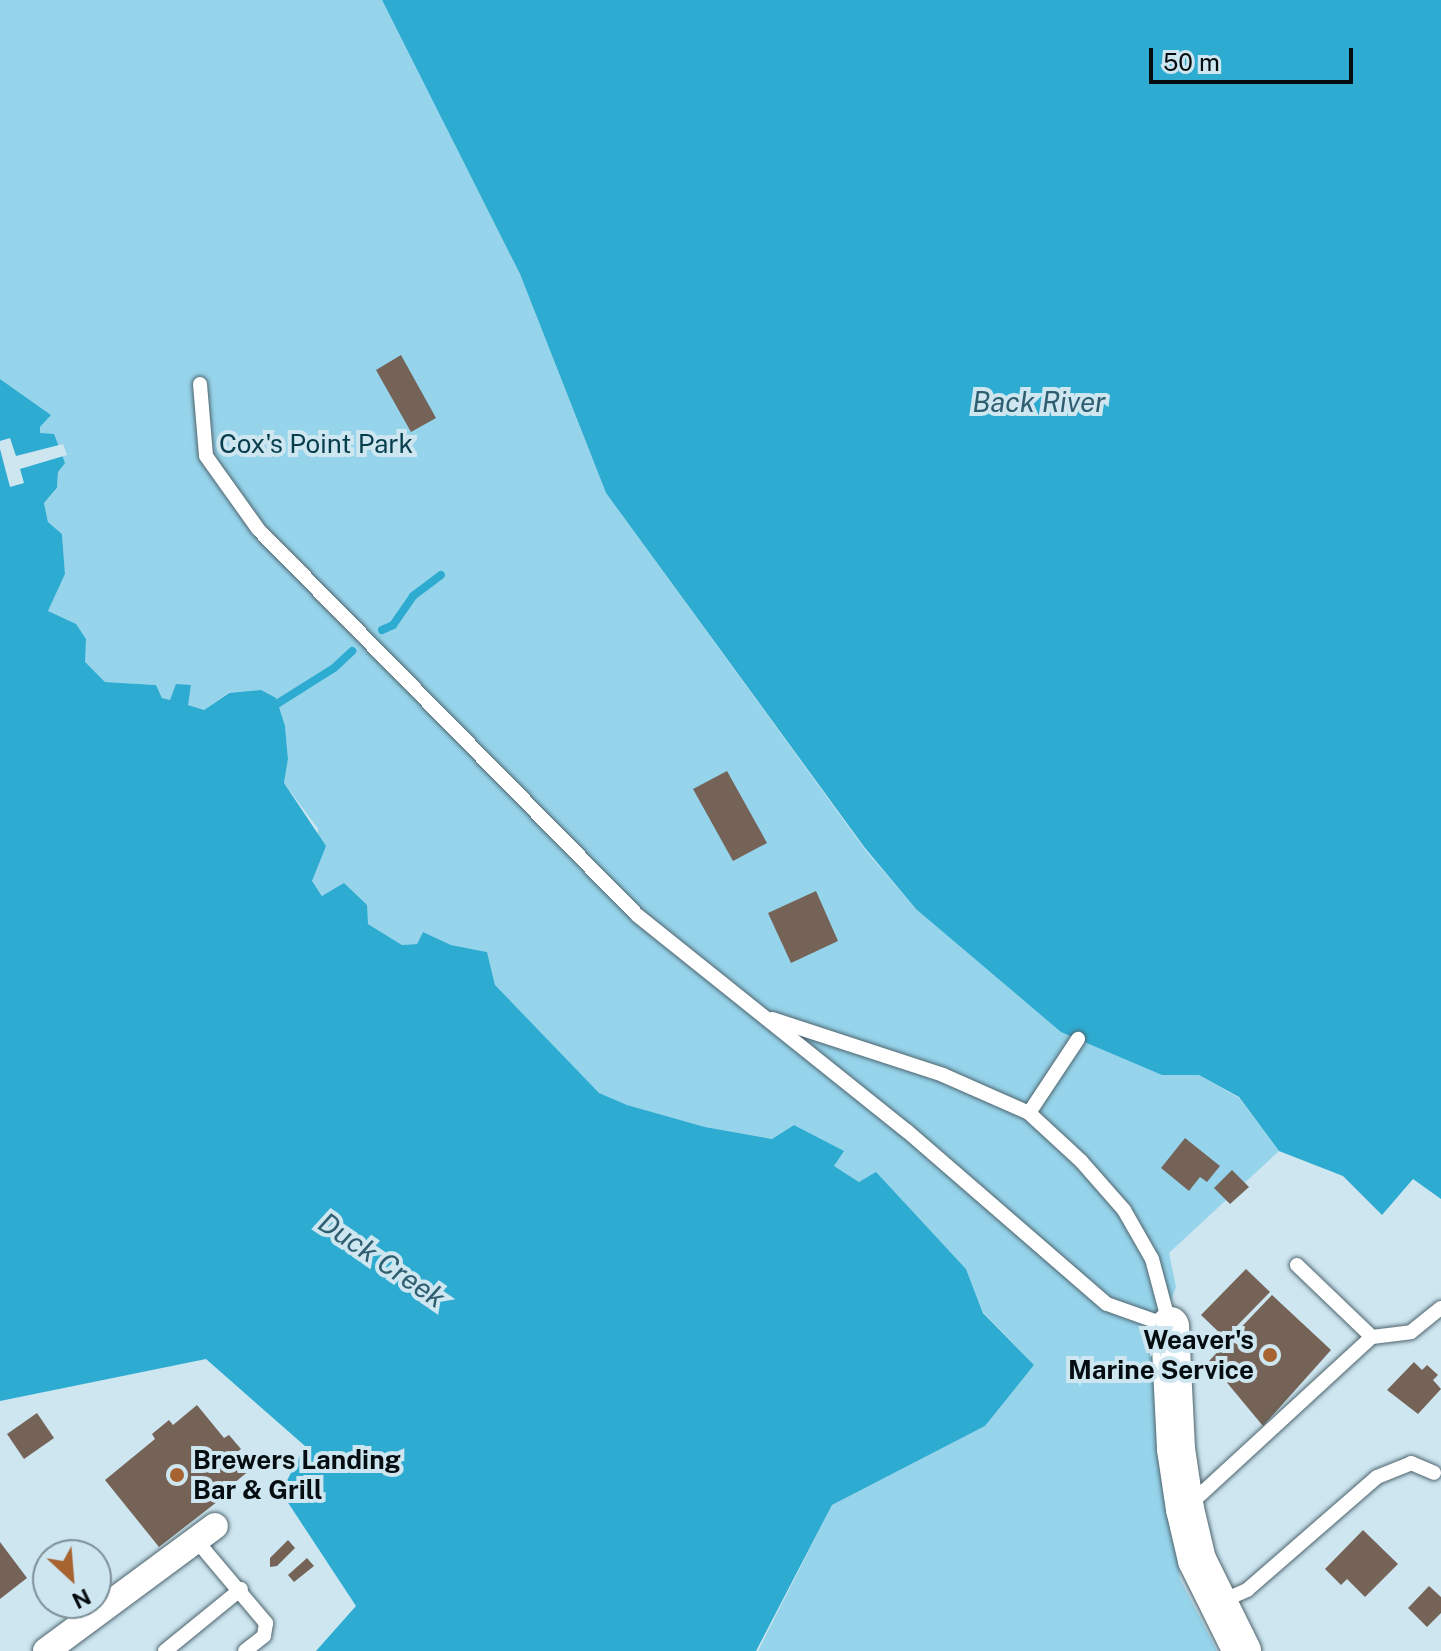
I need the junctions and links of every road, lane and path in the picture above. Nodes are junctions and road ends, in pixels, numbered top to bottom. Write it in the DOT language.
graph roads {
  1 [pos="200,384"];
  2 [pos="763,1016"];
  3 [pos="1078,1039"];
  4 [pos="1029,1113"];
  5 [pos="1297,1265"];
  6 [pos="1441,1308"];
  7 [pos="1170,1326"];
  8 [pos="1372,1337"];
  9 [pos="1434,1473"];
  10 [pos="1185,1509"];
  11 [pos="206,1533"];
  12 [pos="241,1589"];
  13 [pos="1217,1603"];
  14 [pos="46,1651"];
  15 [pos="165,1651"];
  16 [pos="245,1651"];
  17 [pos="1242,1651"];
  1 -- 2 [label="lane"];
  2 -- 4 [label="lane"];
  2 -- 7 [label="lane"];
  3 -- 4 [label="lane"];
  4 -- 7 [label="lane"];
  5 -- 8 [label="lane"];
  6 -- 8 [label="lane"];
  7 -- 10 [label="street"];
  8 -- 10 [label="lane"];
  9 -- 13 [label="lane"];
  10 -- 13 [label="street"];
  11 -- 12 [label="lane"];
  11 -- 14 [label="street"];
  12 -- 15 [label="lane"];
  12 -- 16 [label="lane"];
  13 -- 17 [label="street"];
}
